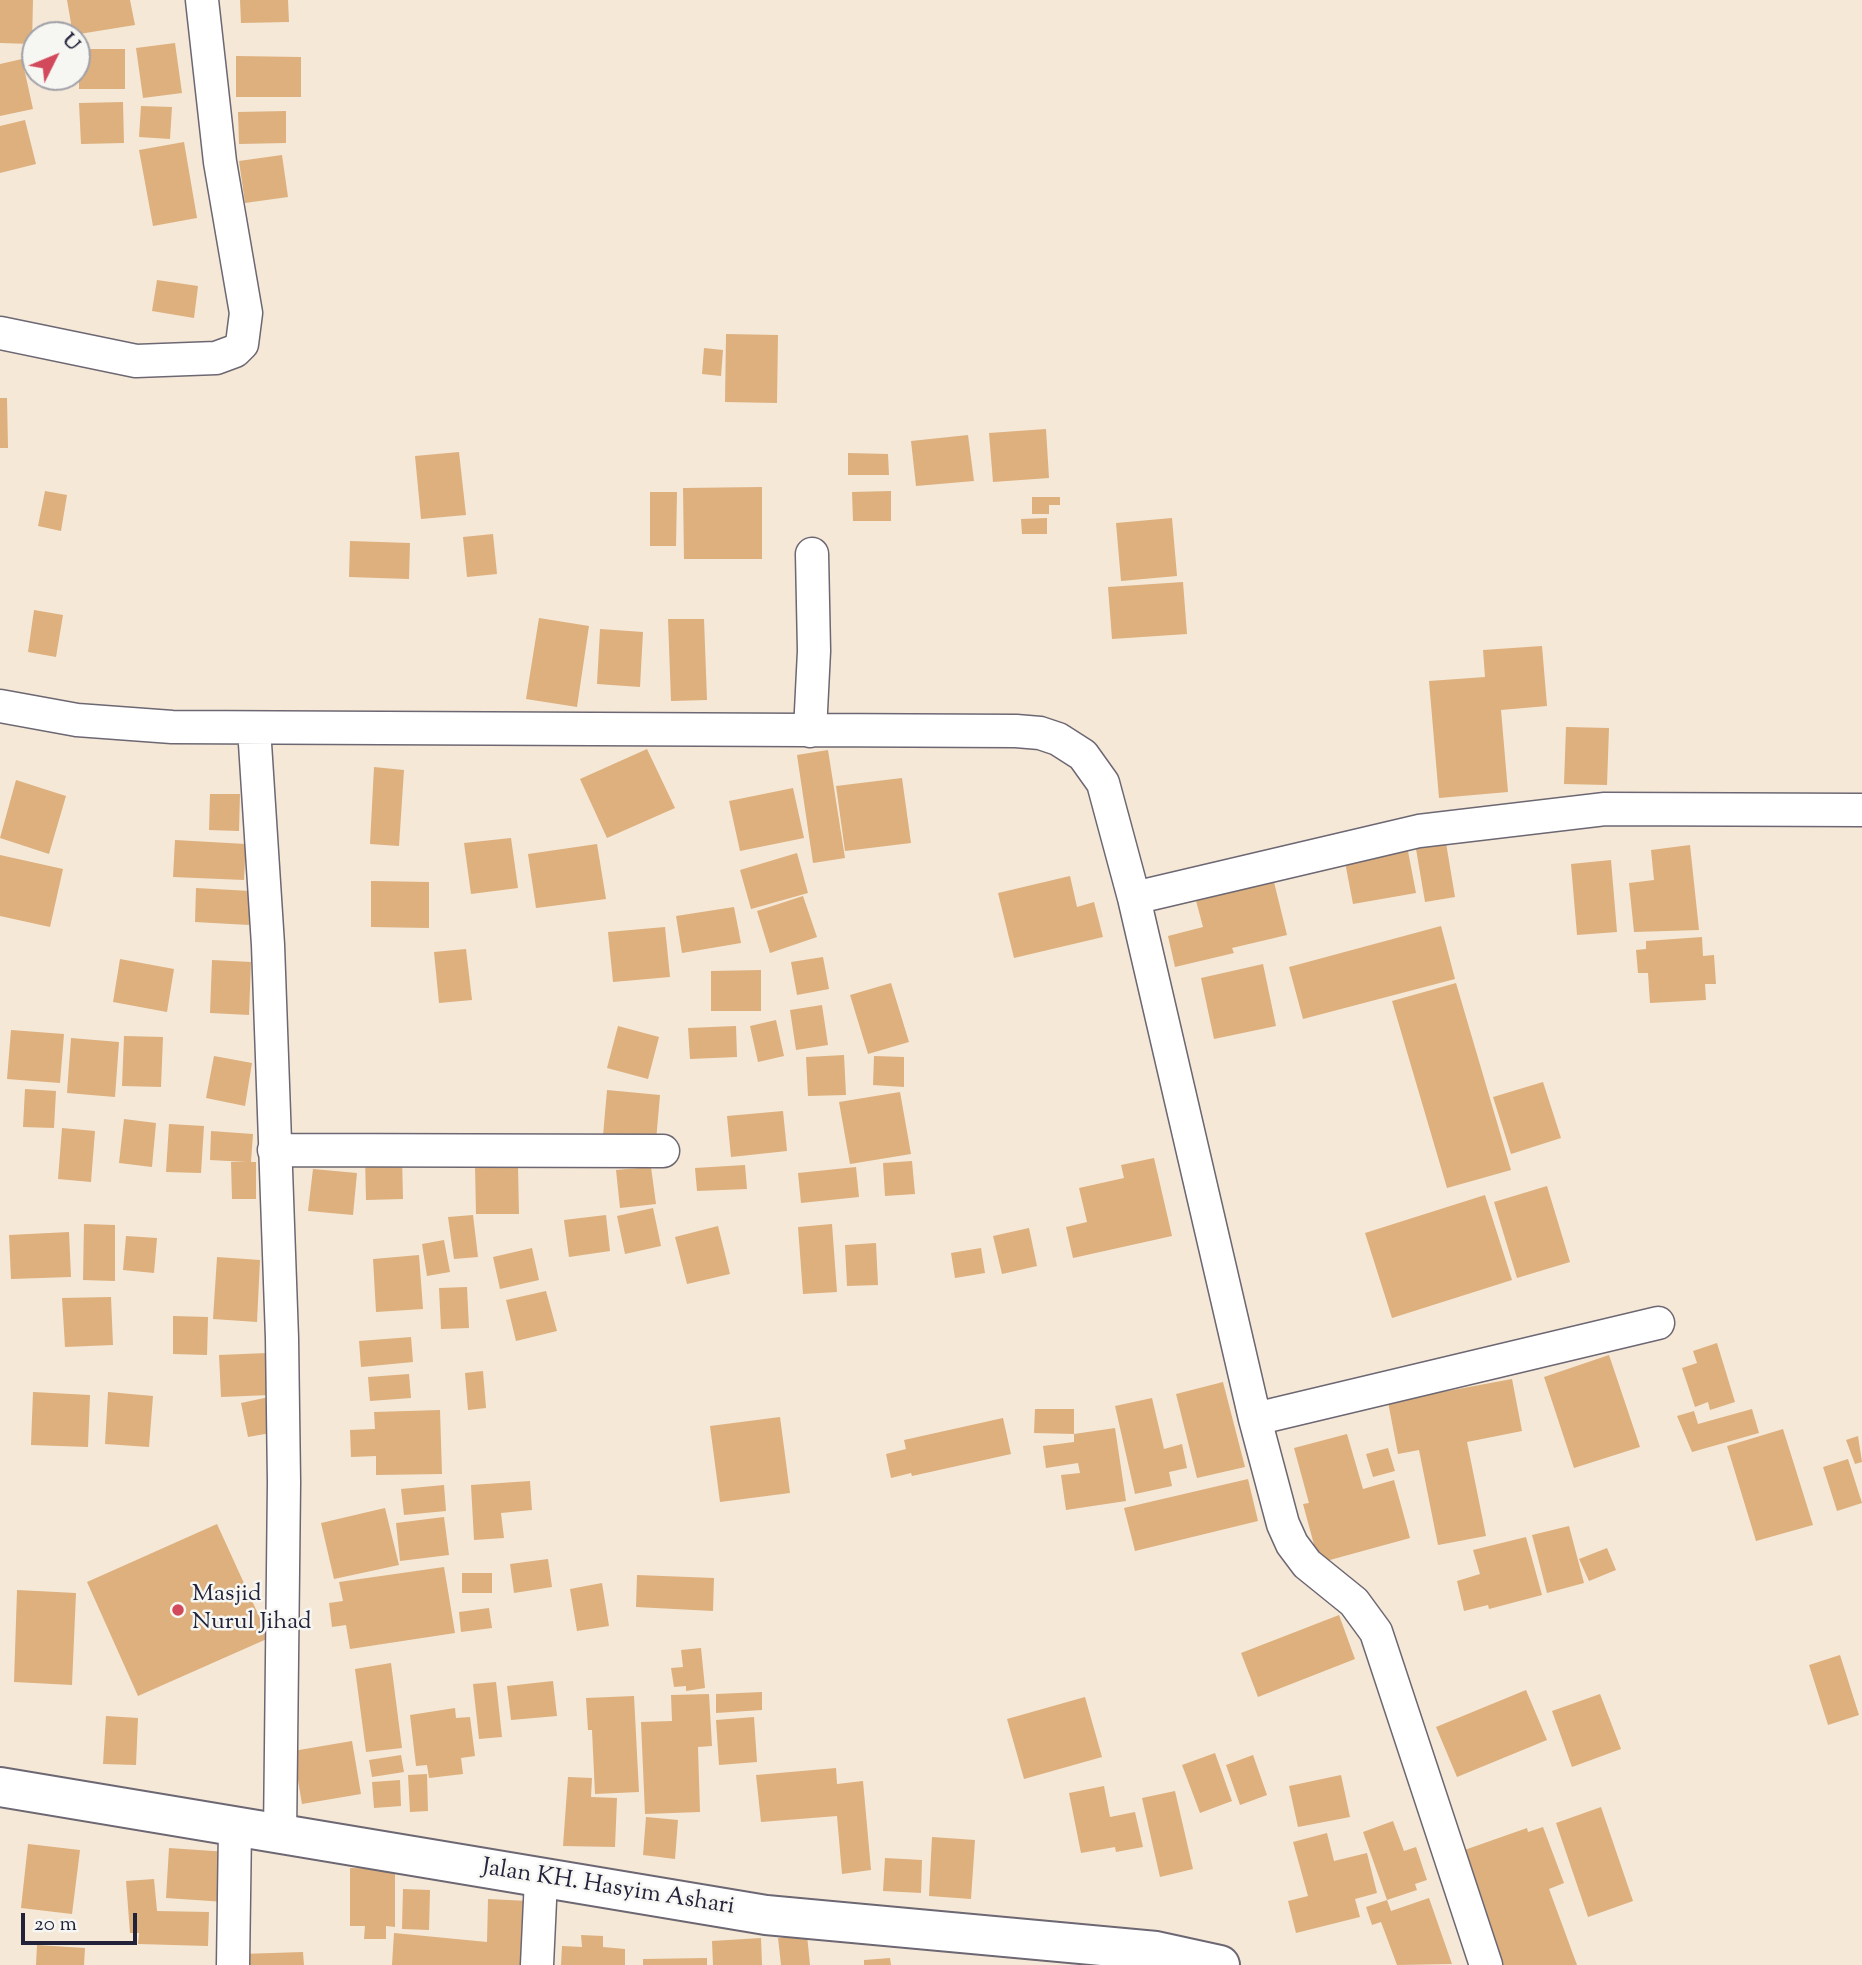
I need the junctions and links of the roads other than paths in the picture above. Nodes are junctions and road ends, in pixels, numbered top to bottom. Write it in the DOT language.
graph roads {
  1 [pos="202,0"];
  2 [pos="0,334"];
  3 [pos="812,554"];
  4 [pos="0,706"];
  5 [pos="254,728"];
  6 [pos="810,731"];
  7 [pos="1862,810"];
  8 [pos="1134,898"];
  9 [pos="274,1150"];
  10 [pos="663,1151"];
  11 [pos="1658,1323"];
  12 [pos="1255,1419"];
  13 [pos="0,1787"];
  14 [pos="235,1828"];
  15 [pos="280,1836"];
  16 [pos="541,1879"];
  17 [pos="233,1965"];
  18 [pos="537,1965"];
  19 [pos="1220,1965"];
  20 [pos="1486,1965"];
  1 -- 2 [label="street"];
  3 -- 6 [label="street"];
  4 -- 5 [label="street"];
  5 -- 6 [label="street"];
  5 -- 9 [label="street"];
  6 -- 8 [label="street"];
  7 -- 8 [label="street"];
  8 -- 12 [label="street"];
  9 -- 10 [label="street"];
  9 -- 15 [label="street"];
  11 -- 12 [label="street"];
  12 -- 20 [label="street"];
  13 -- 14 [label="street, Jalan KH. Hasyim Ashari"];
  14 -- 15 [label="street, Jalan KH. Hasyim Ashari"];
  14 -- 17 [label="street"];
  15 -- 16 [label="street, Jalan KH. Hasyim Ashari"];
  16 -- 18 [label="street"];
  16 -- 19 [label="street, Jalan KH. Hasyim Ashari"];
}
